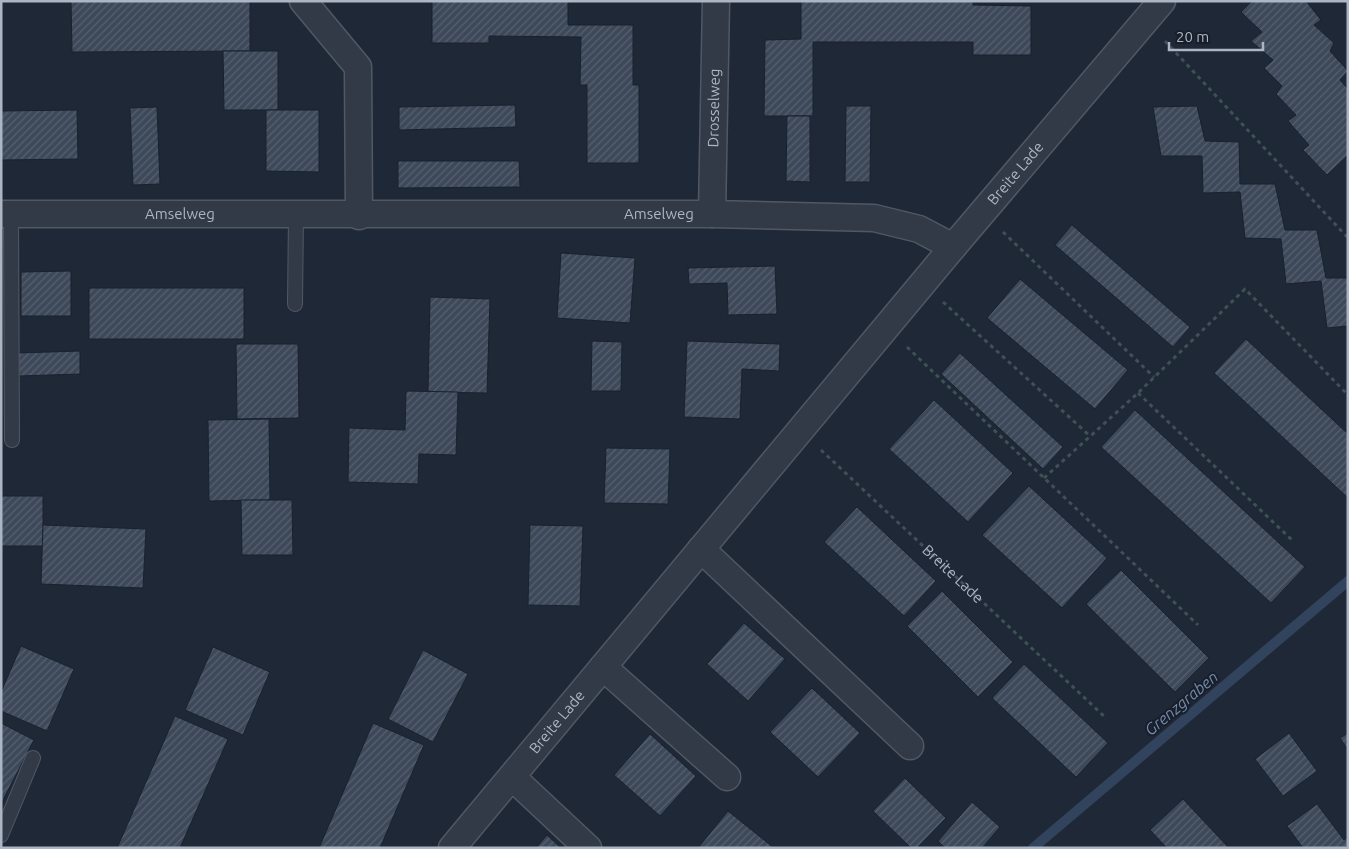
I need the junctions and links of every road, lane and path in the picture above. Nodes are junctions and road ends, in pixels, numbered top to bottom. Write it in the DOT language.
graph roads {
  1 [pos="303,1"];
  2 [pos="716,1"];
  3 [pos="1154,11"];
  4 [pos="982,212"];
  5 [pos="6,214"];
  6 [pos="712,214"];
  7 [pos="296,215"];
  8 [pos="359,216"];
  9 [pos="1348,238"];
  10 [pos="953,247"];
  11 [pos="6,270"];
  12 [pos="922,283"];
  13 [pos="295,304"];
  14 [pos="886,327"];
  15 [pos="1154,377"];
  16 [pos="1138,393"];
  17 [pos="1348,395"];
  18 [pos="800,431"];
  19 [pos="1090,436"];
  20 [pos="12,440"];
  21 [pos="1044,478"];
  22 [pos="1294,542"];
  23 [pos="701,549"];
  24 [pos="1198,625"];
  25 [pos="603,667"];
  26 [pos="1106,718"];
  27 [pos="910,746"];
  28 [pos="33,758"];
  29 [pos="512,777"];
  30 [pos="727,777"];
  31 [pos="1,835"];
  32 [pos="452,848"];
  33 [pos="588,848"];
  1 -- 8 [label="street"];
  2 -- 6 [label="street, Drosselweg"];
  3 -- 4 [label="street, Breite Lade"];
  3 -- 9 [label="path"];
  4 -- 10 [label="street, Breite Lade"];
  4 -- 15 [label="path"];
  5 -- 7 [label="street, Amselweg"];
  5 -- 11 [label="lane"];
  6 -- 8 [label="street, Amselweg"];
  6 -- 10 [label="street, Amselweg"];
  7 -- 8 [label="street, Amselweg"];
  7 -- 13 [label="lane"];
  10 -- 12 [label="street, Breite Lade"];
  11 -- 20 [label="lane"];
  12 -- 14 [label="street, Breite Lade"];
  12 -- 19 [label="path"];
  14 -- 18 [label="street, Breite Lade"];
  14 -- 21 [label="path"];
  15 -- 16 [label="path"];
  15 -- 17 [label="path"];
  16 -- 19 [label="path"];
  16 -- 22 [label="path"];
  18 -- 23 [label="street, Breite Lade"];
  18 -- 26 [label="path, Breite Lade"];
  19 -- 21 [label="path"];
  21 -- 24 [label="path"];
  23 -- 25 [label="street, Breite Lade"];
  23 -- 27 [label="street"];
  25 -- 29 [label="street, Breite Lade"];
  25 -- 30 [label="street"];
  28 -- 31 [label="lane"];
  29 -- 32 [label="street, Breite Lade"];
  29 -- 33 [label="street"];
}
